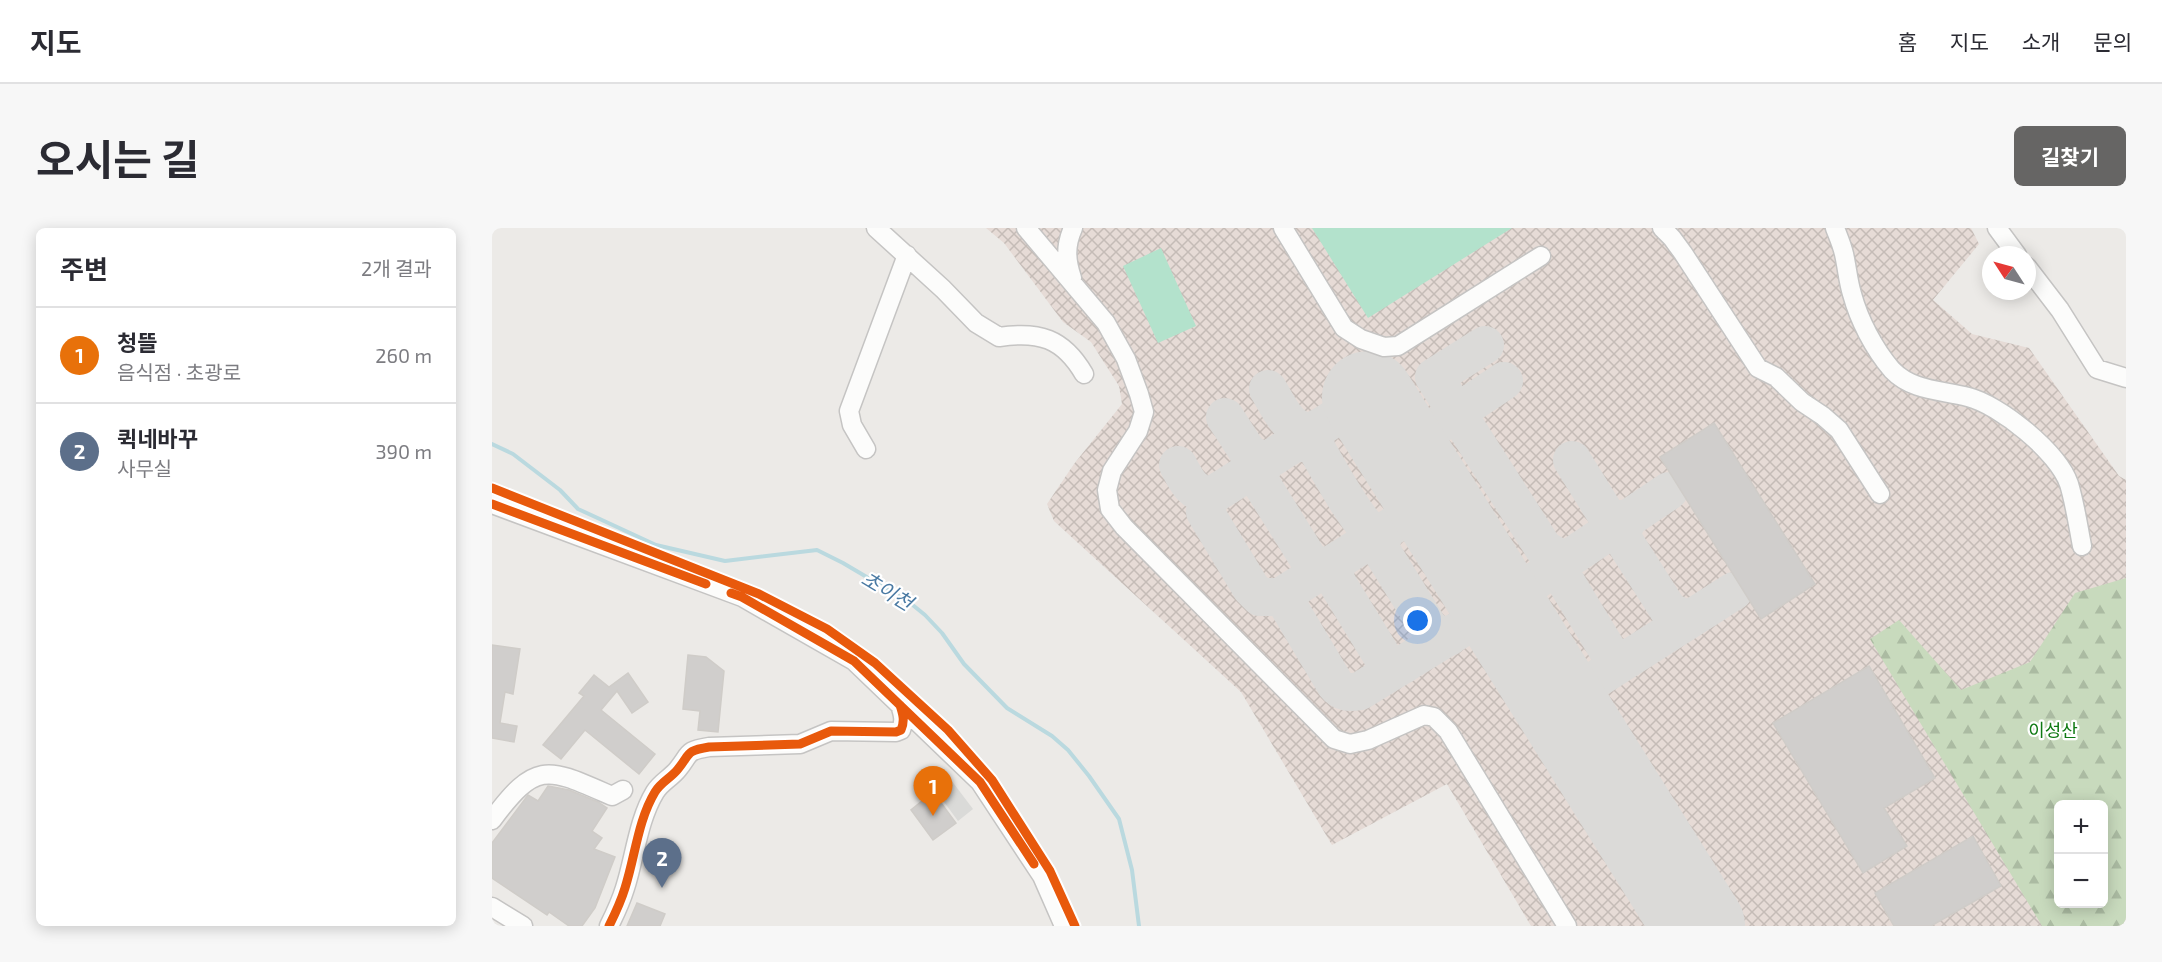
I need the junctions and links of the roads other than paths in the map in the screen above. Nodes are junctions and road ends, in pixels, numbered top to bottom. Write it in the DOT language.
graph roads {
  1 [pos="876,228"];
  2 [pos="1026,228"];
  3 [pos="1073,228"];
  4 [pos="1283,228"];
  5 [pos="1662,228"];
  6 [pos="1834,228"];
  7 [pos="1996,228"];
  8 [pos="2011,246"];
  9 [pos="907,255"];
  10 [pos="1541,256"];
  11 [pos="2036,279"];
  12 [pos="1074,284"];
  13 [pos="1084,374"];
  14 [pos="2126,378"];
  15 [pos="866,449"];
  16 [pos="1880,494"];
  17 [pos="492,504"];
  18 [pos="2082,546"];
  19 [pos="900,705"];
  20 [pos="623,790"];
  21 [pos="492,820"];
  22 [pos="492,907"];
  23 [pos="523,926"];
  24 [pos="609,926"];
  25 [pos="1064,926"];
  26 [pos="1567,926"];
  1 -- 9 [label="street"];
  2 -- 12 [label="street"];
  3 -- 12 [label="street"];
  4 -- 10 [label="street"];
  5 -- 16 [label="street"];
  6 -- 18 [label="street"];
  7 -- 8 [label="street"];
  9 -- 13 [label="street"];
  9 -- 15 [label="street"];
  11 -- 14 [label="street"];
  12 -- 26 [label="street"];
  17 -- 19 [label="street"];
  19 -- 24 [label="street"];
  19 -- 25 [label="street"];
  20 -- 21 [label="street"];
  22 -- 23 [label="street"];
}
